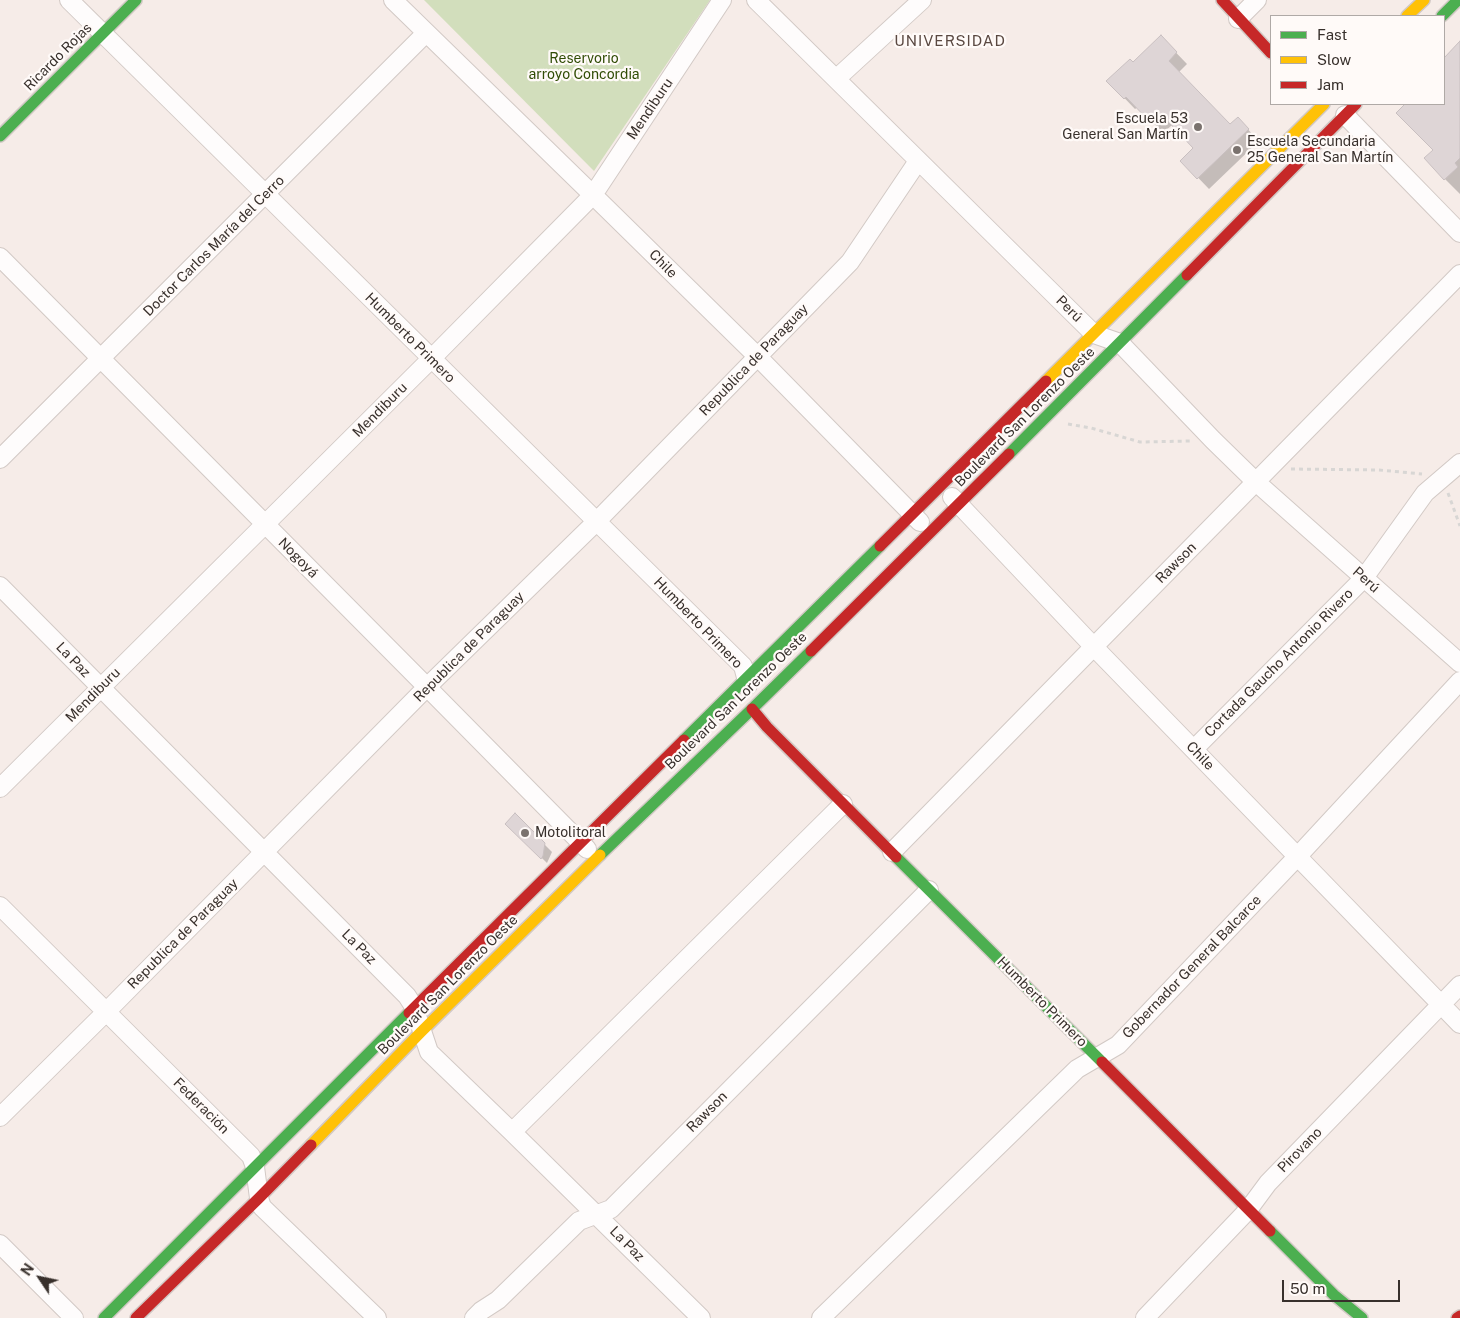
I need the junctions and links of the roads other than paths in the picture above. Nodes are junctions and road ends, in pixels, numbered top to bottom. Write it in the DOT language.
graph roads {
  1 [pos="69,0"];
  2 [pos="136,0"];
  3 [pos="393,0"];
  4 [pos="722,0"];
  5 [pos="756,0"];
  6 [pos="922,0"];
  7 [pos="1222,0"];
  8 [pos="1258,0"];
  9 [pos="1424,0"];
  10 [pos="1458,0"];
  11 [pos="1409,15"];
  12 [pos="1443,15"];
  13 [pos="1238,19"];
  14 [pos="426,33"];
  15 [pos="103,34"];
  16 [pos="1270,52"];
  17 [pos="836,79"];
  18 [pos="1333,107"];
  19 [pos="0,136"];
  20 [pos="918,161"];
  21 [pos="266,194"];
  22 [pos="593,195"];
  23 [pos="1460,233"];
  24 [pos="0,258"];
  25 [pos="1460,274"];
  26 [pos="1094,334"];
  27 [pos="1120,343"];
  28 [pos="757,356"];
  29 [pos="101,359"];
  30 [pos="431,359"];
  31 [pos="0,458"];
  32 [pos="1460,463"];
  33 [pos="1256,482"];
  34 [pos="941,487"];
  35 [pos="958,504"];
  36 [pos="913,514"];
  37 [pos="597,521"];
  38 [pos="265,524"];
  39 [pos="929,531"];
  40 [pos="1364,578"];
  41 [pos="0,586"];
  42 [pos="1094,647"];
  43 [pos="1460,663"];
  44 [pos="746,678"];
  45 [pos="1460,682"];
  46 [pos="428,687"];
  47 [pos="100,688"];
  48 [pos="752,708"];
  49 [pos="1194,749"];
  50 [pos="0,788"];
  51 [pos="843,804"];
  52 [pos="580,842"];
  53 [pos="264,852"];
  54 [pos="892,852"];
  55 [pos="1297,857"];
  56 [pos="596,858"];
  57 [pos="929,890"];
  58 [pos="0,906"];
  59 [pos="1460,985"];
  60 [pos="1441,1004"];
  61 [pos="414,1007"];
  62 [pos="106,1012"];
  63 [pos="1460,1024"];
  64 [pos="421,1032"];
  65 [pos="1097,1057"];
  66 [pos="0,1116"];
  67 [pos="512,1132"];
  68 [pos="255,1167"];
  69 [pos="259,1198"];
  70 [pos="1248,1210"];
  71 [pos="596,1214"];
  72 [pos="0,1244"];
  73 [pos="1334,1295"];
  74 [pos="74,1318"];
  75 [pos="104,1318"];
  76 [pos="136,1318"];
  77 [pos="377,1318"];
  78 [pos="474,1318"];
  79 [pos="701,1318"];
  80 [pos="821,1318"];
  81 [pos="1145,1318"];
  82 [pos="1351,1318"];
  83 [pos="1362,1318"];
  1 -- 15 [label="street, Humberto Primero"];
  2 -- 15 [label="main road, Ricardo Rojas"];
  3 -- 14 [label="street, Chile"];
  4 -- 22 [label="street, Mendiburu"];
  5 -- 17 [label="street, Perú"];
  6 -- 17 [label="street"];
  7 -- 13 [label="main road"];
  8 -- 13 [label="street"];
  9 -- 11 [label="main road"];
  10 -- 12 [label="main road"];
  13 -- 16 [label="main road"];
  14 -- 21 [label="street, Doctor Carlos María del Cerro"];
  14 -- 22 [label="street, Chile"];
  15 -- 19 [label="main road, Ricardo Rojas"];
  15 -- 21 [label="street, Humberto Primero"];
  17 -- 20 [label="street, Perú"];
  18 -- 23 [label="street"];
  18 -- 26 [label="main road, Boulevard San Lorenzo Oeste"];
  18 -- 27 [label="main road, Boulevard San Lorenzo Oeste"];
  20 -- 26 [label="street, Perú"];
  20 -- 28 [label="street, Republica de Paraguay"];
  21 -- 29 [label="street, Doctor Carlos María del Cerro"];
  21 -- 30 [label="street, Humberto Primero"];
  22 -- 28 [label="street, Chile"];
  22 -- 30 [label="street, Mendiburu"];
  24 -- 29 [label="street, Nogoyá"];
  25 -- 33 [label="street, Rawson"];
  26 -- 27 [label="street, Perú"];
  26 -- 34 [label="main road, Boulevard San Lorenzo Oeste"];
  27 -- 33 [label="street, Perú"];
  27 -- 35 [label="main road, Boulevard San Lorenzo Oeste"];
  28 -- 36 [label="street, Chile"];
  28 -- 37 [label="street, Republica de Paraguay"];
  29 -- 31 [label="street, Doctor Carlos María del Cerro"];
  29 -- 38 [label="street, Nogoyá"];
  30 -- 37 [label="street, Humberto Primero"];
  30 -- 38 [label="street, Mendiburu"];
  32 -- 40 [label="street, Cortada Gaucho Antonio Rivero"];
  33 -- 40 [label="street, Perú"];
  33 -- 42 [label="street, Rawson"];
  34 -- 35 [label="street, Chile"];
  34 -- 36 [label="main road, Boulevard San Lorenzo Oeste"];
  35 -- 39 [label="main road, Boulevard San Lorenzo Oeste"];
  35 -- 42 [label="street, Chile"];
  36 -- 39 [label="street, Chile"];
  36 -- 44 [label="main road, Boulevard San Lorenzo Oeste"];
  37 -- 44 [label="street, Humberto Primero"];
  37 -- 46 [label="street, Republica de Paraguay"];
  38 -- 46 [label="street, Nogoyá"];
  38 -- 47 [label="street, Mendiburu"];
  39 -- 48 [label="main road, Boulevard San Lorenzo Oeste"];
  40 -- 43 [label="street, Perú"];
  40 -- 49 [label="street, Cortada Gaucho Antonio Rivero"];
  41 -- 47 [label="street, La Paz"];
  42 -- 49 [label="street, Chile"];
  42 -- 54 [label="street, Rawson"];
  44 -- 48 [label="street"];
  44 -- 52 [label="main road, Boulevard San Lorenzo Oeste"];
  45 -- 55 [label="street, Gobernador General Balcarce"];
  46 -- 52 [label="street, Nogoyá"];
  46 -- 53 [label="street, Republica de Paraguay"];
  47 -- 50 [label="street, Mendiburu"];
  47 -- 53 [label="street, La Paz"];
  48 -- 51 [label="main road, Humberto Primero"];
  48 -- 56 [label="main road, Boulevard San Lorenzo Oeste"];
  49 -- 55 [label="street, Chile"];
  51 -- 54 [label="main road, Humberto Primero"];
  51 -- 67 [label="street"];
  52 -- 56 [label="street, Nogoyá"];
  52 -- 61 [label="main road, Boulevard San Lorenzo Oeste"];
  53 -- 61 [label="street, La Paz"];
  53 -- 62 [label="street, Republica de Paraguay"];
  54 -- 57 [label="main road, Humberto Primero"];
  55 -- 60 [label="street, Chile"];
  55 -- 65 [label="street, Gobernador General Balcarce"];
  56 -- 64 [label="main road, Boulevard San Lorenzo Oeste"];
  57 -- 65 [label="main road, Humberto Primero"];
  57 -- 71 [label="street, Rawson"];
  58 -- 62 [label="street, Federación"];
  59 -- 60 [label="street, Pirovano"];
  60 -- 63 [label="street, Chile"];
  60 -- 70 [label="street, Pirovano"];
  61 -- 64 [label="street, La Paz"];
  61 -- 68 [label="main road, Boulevard San Lorenzo Oeste"];
  62 -- 66 [label="street, Republica de Paraguay"];
  62 -- 68 [label="street, Federación"];
  64 -- 67 [label="street, La Paz"];
  64 -- 69 [label="main road, Boulevard San Lorenzo Oeste"];
  65 -- 70 [label="main road, Humberto Primero"];
  65 -- 80 [label="street, Gobernador General Balcarce"];
  67 -- 71 [label="street, La Paz"];
  68 -- 69 [label="street, Federación"];
  68 -- 75 [label="main road, Boulevard San Lorenzo Oeste"];
  69 -- 76 [label="main road, Boulevard San Lorenzo Oeste"];
  69 -- 77 [label="street, Federación"];
  70 -- 73 [label="main road, Humberto Primero"];
  70 -- 81 [label="street, Pirovano"];
  71 -- 78 [label="street, Rawson"];
  71 -- 79 [label="street, La Paz"];
  72 -- 74 [label="street"];
  73 -- 82 [label="main road"];
  73 -- 83 [label="main road"];
}
